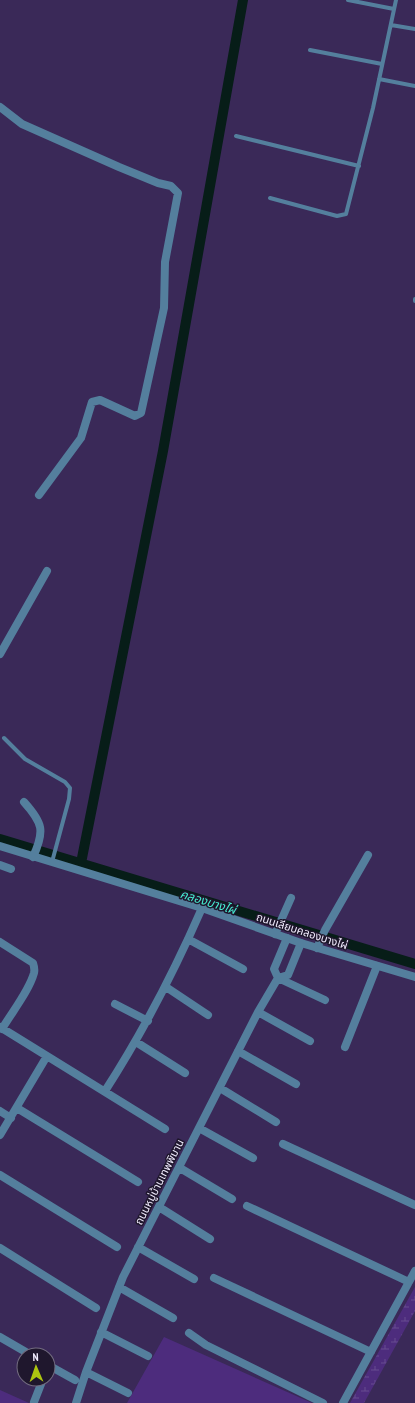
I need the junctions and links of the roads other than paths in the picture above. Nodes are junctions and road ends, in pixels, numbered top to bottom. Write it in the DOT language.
graph roads {
  1 [pos="348,0"];
  2 [pos="396,0"];
  3 [pos="394,9"];
  4 [pos="391,25"];
  5 [pos="415,30"];
  6 [pos="310,50"];
  7 [pos="382,64"];
  8 [pos="379,79"];
  9 [pos="415,86"];
  10 [pos="0,107"];
  11 [pos="236,136"];
  12 [pos="359,166"];
  13 [pos="270,198"];
  14 [pos="39,495"];
  15 [pos="47,571"];
  16 [pos="0,654"];
  17 [pos="4,738"];
  18 [pos="24,802"];
  19 [pos="0,846"];
  20 [pos="34,854"];
  21 [pos="368,855"];
  22 [pos="53,860"];
  23 [pos="0,865"];
  24 [pos="10,869"];
  25 [pos="291,898"];
  26 [pos="202,908"];
  27 [pos="276,932"];
  28 [pos="287,938"];
  29 [pos="188,939"];
  30 [pos="0,942"];
  31 [pos="301,943"];
  32 [pos="318,946"];
  33 [pos="377,966"];
  34 [pos="243,969"];
  35 [pos="278,978"];
  36 [pos="415,978"];
  37 [pos="166,988"];
  38 [pos="325,1000"];
  39 [pos="116,1004"];
  40 [pos="258,1012"];
  41 [pos="208,1015"];
  42 [pos="148,1021"];
  43 [pos="1,1028"];
  44 [pos="310,1041"];
  45 [pos="136,1042"];
  46 [pos="345,1047"];
  47 [pos="238,1051"];
  48 [pos="47,1056"];
  49 [pos="185,1073"];
  50 [pos="296,1084"];
  51 [pos="220,1088"];
  52 [pos="106,1091"];
  53 [pos="17,1108"];
  54 [pos="0,1111"];
  55 [pos="11,1118"];
  56 [pos="276,1122"];
  57 [pos="199,1128"];
  58 [pos="165,1129"];
  59 [pos="0,1135"];
  60 [pos="283,1144"];
  61 [pos="253,1158"];
  62 [pos="180,1168"];
  63 [pos="0,1175"];
  64 [pos="138,1182"];
  65 [pos="232,1199"];
  66 [pos="415,1205"];
  67 [pos="247,1206"];
  68 [pos="159,1207"];
  69 [pos="210,1239"];
  70 [pos="117,1247"];
  71 [pos="138,1247"];
  72 [pos="1,1251"];
  73 [pos="415,1271"];
  74 [pos="214,1278"];
  75 [pos="194,1279"];
  76 [pos="409,1282"];
  77 [pos="119,1287"];
  78 [pos="96,1308"];
  79 [pos="173,1318"];
  80 [pos="101,1332"];
  81 [pos="189,1333"];
  82 [pos="0,1337"];
  83 [pos="17,1347"];
  84 [pos="371,1352"];
  85 [pos="148,1356"];
  86 [pos="56,1369"];
  87 [pos="86,1372"];
  88 [pos="75,1380"];
  89 [pos="40,1387"];
  90 [pos="128,1393"];
  91 [pos="34,1402"];
  92 [pos="76,1403"];
  93 [pos="323,1403"];
  94 [pos="343,1403"];
  1 -- 3 [label="lane"];
  2 -- 3 [label="lane"];
  3 -- 4 [label="lane"];
  4 -- 5 [label="lane"];
  4 -- 7 [label="lane"];
  6 -- 7 [label="lane"];
  7 -- 8 [label="lane"];
  8 -- 9 [label="lane"];
  8 -- 12 [label="lane"];
  10 -- 14 [label="street"];
  11 -- 12 [label="lane"];
  12 -- 13 [label="lane"];
  15 -- 16 [label="street"];
  17 -- 22 [label="lane"];
  18 -- 20 [label="street"];
  19 -- 20 [label="street, ถนนเลียบคลองบางไผ่"];
  20 -- 22 [label="street, ถนนเลียบคลองบางไผ่"];
  21 -- 32 [label="street"];
  22 -- 26 [label="street, ถนนเลียบคลองบางไผ่"];
  23 -- 24 [label="street"];
  25 -- 27 [label="street"];
  26 -- 27 [label="street, ถนนเลียบคลองบางไผ่"];
  26 -- 29 [label="street"];
  27 -- 28 [label="street, ถนนเลียบคลองบางไผ่"];
  28 -- 31 [label="street, ถนนเลียบคลองบางไผ่"];
  28 -- 35 [label="street, ถนนหมู่บ้านเทพพิมาน"];
  29 -- 34 [label="street"];
  29 -- 37 [label="street"];
  30 -- 43 [label="street"];
  31 -- 32 [label="street, ถนนเลียบคลองบางไผ่"];
  31 -- 35 [label="street, ถนนหมู่บ้านเทพพิมาน"];
  32 -- 33 [label="street, ถนนเลียบคลองบางไผ่"];
  33 -- 36 [label="street, ถนนเลียบคลองบางไผ่"];
  33 -- 46 [label="street"];
  35 -- 38 [label="street"];
  35 -- 40 [label="street, ถนนหมู่บ้านเทพพิมาน"];
  37 -- 41 [label="street"];
  37 -- 42 [label="street"];
  39 -- 42 [label="street"];
  40 -- 44 [label="street"];
  40 -- 47 [label="street, ถนนหมู่บ้านเทพพิมาน"];
  42 -- 45 [label="street"];
  43 -- 48 [label="street"];
  45 -- 49 [label="street"];
  45 -- 52 [label="street"];
  47 -- 50 [label="street"];
  47 -- 51 [label="street, ถนนหมู่บ้านเทพพิมาน"];
  48 -- 52 [label="street"];
  48 -- 53 [label="street"];
  51 -- 56 [label="street"];
  51 -- 57 [label="street, ถนนหมู่บ้านเทพพิมาน"];
  52 -- 58 [label="street"];
  53 -- 55 [label="street"];
  53 -- 64 [label="street"];
  54 -- 55 [label="street"];
  55 -- 59 [label="street"];
  57 -- 61 [label="street"];
  57 -- 62 [label="street, ถนนหมู่บ้านเทพพิมาน"];
  60 -- 66 [label="street"];
  62 -- 65 [label="street"];
  62 -- 68 [label="street, ถนนหมู่บ้านเทพพิมาน"];
  63 -- 70 [label="street"];
  67 -- 76 [label="street"];
  68 -- 69 [label="street"];
  68 -- 71 [label="street, ถนนหมู่บ้านเทพพิมาน"];
  71 -- 75 [label="street"];
  71 -- 77 [label="street, ถนนหมู่บ้านเทพพิมาน"];
  72 -- 78 [label="street"];
  73 -- 76 [label="street"];
  74 -- 84 [label="street"];
  76 -- 84 [label="street"];
  77 -- 79 [label="street"];
  77 -- 80 [label="street, ถนนหมู่บ้านเทพพิมาน"];
  80 -- 85 [label="street"];
  80 -- 87 [label="street, ถนนหมู่บ้านเทพพิมาน"];
  81 -- 93 [label="street"];
  82 -- 83 [label="street"];
  84 -- 94 [label="street"];
  86 -- 88 [label="street"];
  87 -- 90 [label="street"];
  87 -- 92 [label="street, ถนนหมู่บ้านเทพพิมาน"];
  89 -- 91 [label="street"];
}
